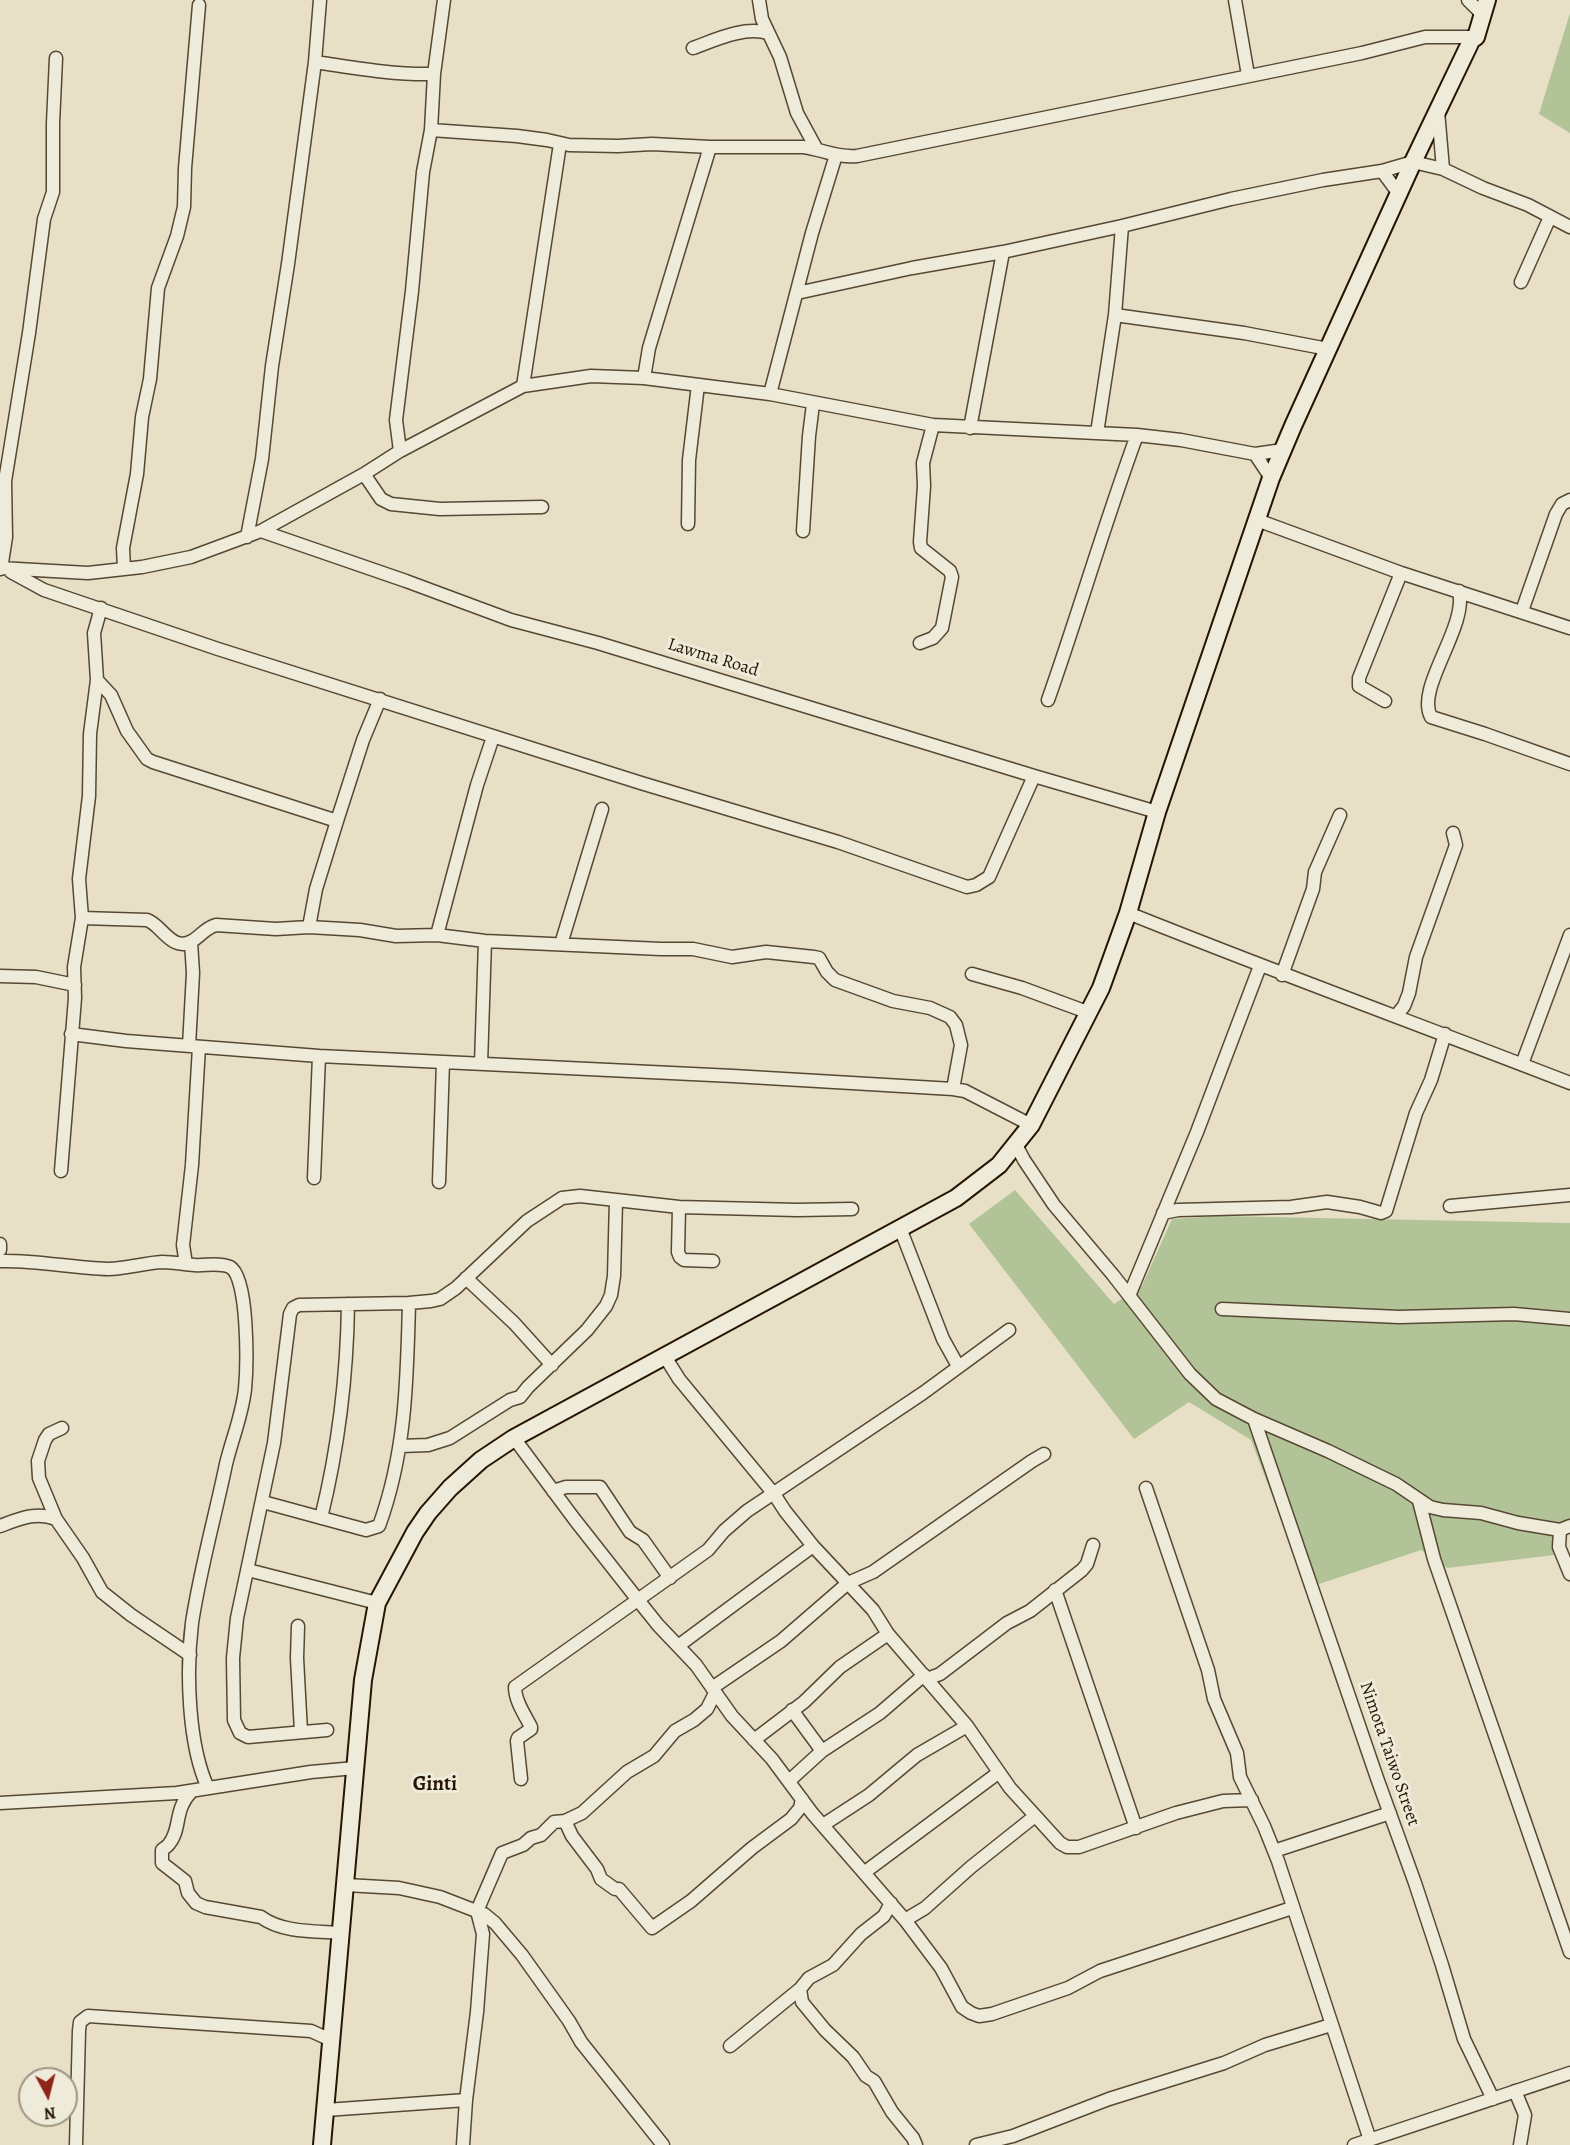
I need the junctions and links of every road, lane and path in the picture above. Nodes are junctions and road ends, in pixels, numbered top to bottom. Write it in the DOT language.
graph roads {
  1 [pos="320,0"];
  2 [pos="444,0"];
  3 [pos="759,0"];
  4 [pos="1235,0"];
  5 [pos="1468,0"];
  6 [pos="199,5"];
  7 [pos="1484,7"];
  8 [pos="768,33"];
  9 [pos="1476,37"];
  10 [pos="693,48"];
  11 [pos="56,58"];
  12 [pos="315,62"];
  13 [pos="434,74"];
  14 [pos="1248,75"];
  15 [pos="1438,111"];
  16 [pos="806,128"];
  17 [pos="430,130"];
  18 [pos="560,144"];
  19 [pos="710,147"];
  20 [pos="802,147"];
  21 [pos="816,148"];
  22 [pos="836,155"];
  23 [pos="1413,162"];
  24 [pos="1443,169"];
  25 [pos="1382,171"];
  26 [pos="1399,195"];
  27 [pos="1550,217"];
  28 [pos="1122,226"];
  29 [pos="1570,227"];
  30 [pos="1003,252"];
  31 [pos="1521,282"];
  32 [pos="797,293"];
  33 [pos="1115,315"];
  34 [pos="1328,349"];
  35 [pos="644,378"];
  36 [pos="698,385"];
  37 [pos="523,386"];
  38 [pos="770,394"];
  39 [pos="813,404"];
  40 [pos="933,425"];
  41 [pos="970,428"];
  42 [pos="1097,434"];
  43 [pos="1137,435"];
  44 [pos="1283,450"];
  45 [pos="400,451"];
  46 [pos="1255,454"];
  47 [pos="364,474"];
  48 [pos="1271,478"];
  49 [pos="1570,500"];
  50 [pos="542,507"];
  51 [pos="1257,520"];
  52 [pos="688,524"];
  53 [pos="261,531"];
  54 [pos="803,531"];
  55 [pos="247,537"];
  56 [pos="3,569"];
  57 [pos="124,569"];
  58 [pos="51,572"];
  59 [pos="1401,573"];
  60 [pos="44,590"];
  61 [pos="1459,591"];
  62 [pos="101,609"];
  63 [pos="1522,611"];
  64 [pos="1570,628"];
  65 [pos="920,643"];
  66 [pos="97,680"];
  67 [pos="380,699"];
  68 [pos="1048,700"];
  69 [pos="1385,701"];
  70 [pos="493,736"];
  71 [pos="1570,765"];
  72 [pos="1034,776"];
  73 [pos="602,808"];
  74 [pos="1158,812"];
  75 [pos="1340,815"];
  76 [pos="337,821"];
  77 [pos="1453,833"];
  78 [pos="1128,913"];
  79 [pos="82,918"];
  80 [pos="309,927"];
  81 [pos="1570,934"];
  82 [pos="437,935"];
  83 [pos="485,941"];
  84 [pos="191,942"];
  85 [pos="561,944"];
  86 [pos="1260,966"];
  87 [pos="972,974"];
  88 [pos="1282,975"];
  89 [pos="0,976"];
  90 [pos="75,985"];
  91 [pos="1087,1012"];
  92 [pos="1396,1016"];
  93 [pos="71,1034"];
  94 [pos="1445,1034"];
  95 [pos="194,1047"];
  96 [pos="319,1056"];
  97 [pos="443,1062"];
  98 [pos="481,1064"];
  99 [pos="1522,1064"];
  100 [pos="1570,1083"];
  101 [pos="954,1089"];
  102 [pos="1031,1125"];
  103 [pos="1016,1145"];
  104 [pos="61,1171"];
  105 [pos="314,1178"];
  106 [pos="439,1182"];
  107 [pos="1570,1195"];
  108 [pos="616,1201"];
  109 [pos="1450,1206"];
  110 [pos="679,1207"];
  111 [pos="852,1209"];
  112 [pos="1163,1214"];
  113 [pos="900,1228"];
  114 [pos="0,1244"];
  115 [pos="0,1251"];
  116 [pos="0,1261"];
  117 [pos="713,1261"];
  118 [pos="186,1263"];
  119 [pos="466,1278"];
  120 [pos="1129,1296"];
  121 [pos="409,1303"];
  122 [pos="348,1304"];
  123 [pos="1222,1308"];
  124 [pos="1570,1319"];
  125 [pos="1009,1329"];
  126 [pos="664,1355"];
  127 [pos="552,1365"];
  128 [pos="958,1366"];
  129 [pos="1254,1419"];
  130 [pos="62,1428"];
  131 [pos="514,1438"];
  132 [pos="401,1446"];
  133 [pos="1044,1454"];
  134 [pos="1146,1488"];
  135 [pos="553,1491"];
  136 [pos="774,1494"];
  137 [pos="1419,1501"];
  138 [pos="263,1502"];
  139 [pos="321,1518"];
  140 [pos="56,1519"];
  141 [pos="0,1526"];
  142 [pos="1565,1528"];
  143 [pos="1093,1545"];
  144 [pos="813,1546"];
  145 [pos="248,1570"];
  146 [pos="1570,1574"];
  147 [pos="670,1578"];
  148 [pos="848,1583"];
  149 [pos="1054,1590"];
  150 [pos="638,1600"];
  151 [pos="376,1603"];
  152 [pos="298,1626"];
  153 [pos="888,1634"];
  154 [pos="678,1646"];
  155 [pos="190,1655"];
  156 [pos="926,1677"];
  157 [pos="714,1690"];
  158 [pos="792,1710"];
  159 [pos="967,1726"];
  160 [pos="327,1730"];
  161 [pos="301,1732"];
  162 [pos="754,1740"];
  163 [pos="822,1751"];
  164 [pos="355,1768"];
  165 [pos="998,1773"];
  166 [pos="521,1779"];
  167 [pos="789,1781"];
  168 [pos="208,1788"];
  169 [pos="192,1791"];
  170 [pos="802,1799"];
  171 [pos="1252,1800"];
  172 [pos="0,1803"];
  173 [pos="1390,1813"];
  174 [pos="1035,1816"];
  175 [pos="565,1821"];
  176 [pos="823,1825"];
  177 [pos="1136,1828"];
  178 [pos="1274,1851"];
  179 [pos="865,1872"];
  180 [pos="346,1885"];
  181 [pos="891,1903"];
  182 [pos="1292,1908"];
  183 [pos="477,1911"];
  184 [pos="905,1920"];
  185 [pos="495,1923"];
  186 [pos="342,1933"];
  187 [pos="483,1934"];
  188 [pos="1570,1952"];
  189 [pos="800,1989"];
  190 [pos="1331,2025"];
  191 [pos="332,2040"];
  192 [pos="730,2046"];
  193 [pos="1570,2073"];
  194 [pos="1515,2091"];
  195 [pos="1493,2099"];
  196 [pos="466,2100"];
  197 [pos="326,2110"];
  198 [pos="1370,2140"];
  199 [pos="76,2145"];
  200 [pos="322,2145"];
  201 [pos="463,2145"];
  202 [pos="663,2145"];
  203 [pos="916,2145"];
  204 [pos="976,2145"];
  205 [pos="1354,2145"];
  206 [pos="1521,2145"];
  1 -- 12 [label="street"];
  2 -- 13 [label="street"];
  3 -- 8 [label="street"];
  4 -- 14 [label="street"];
  5 -- 7 [label="street"];
  6 -- 57 [label="street"];
  7 -- 9 [label="main road"];
  8 -- 10 [label="street"];
  8 -- 16 [label="street"];
  9 -- 14 [label="street"];
  9 -- 15 [label="main road"];
  11 -- 56 [label="street"];
  12 -- 13 [label="street"];
  12 -- 55 [label="street"];
  13 -- 17 [label="street"];
  14 -- 22 [label="street"];
  15 -- 23 [label="main road"];
  15 -- 24 [label="street"];
  16 -- 20 [label="street"];
  16 -- 21 [label="street"];
  17 -- 18 [label="street"];
  17 -- 45 [label="street"];
  18 -- 19 [label="street"];
  18 -- 37 [label="street"];
  19 -- 20 [label="street"];
  19 -- 35 [label="street"];
  20 -- 21 [label="street"];
  21 -- 22 [label="street"];
  22 -- 32 [label="street"];
  23 -- 24 [label="street"];
  23 -- 25 [label="street"];
  23 -- 26 [label="main road"];
  24 -- 27 [label="street"];
  25 -- 26 [label="street"];
  25 -- 28 [label="street"];
  26 -- 34 [label="main road"];
  27 -- 29 [label="street"];
  27 -- 31 [label="street"];
  28 -- 30 [label="street"];
  28 -- 33 [label="street"];
  30 -- 32 [label="street"];
  30 -- 41 [label="street"];
  32 -- 38 [label="street"];
  33 -- 34 [label="street"];
  33 -- 42 [label="street"];
  34 -- 44 [label="main road"];
  35 -- 36 [label="street"];
  35 -- 37 [label="street"];
  36 -- 38 [label="street"];
  36 -- 52 [label="street"];
  37 -- 45 [label="street"];
  38 -- 39 [label="street"];
  39 -- 40 [label="street"];
  39 -- 54 [label="street"];
  40 -- 41 [label="street"];
  40 -- 65 [label="street"];
  41 -- 42 [label="street"];
  42 -- 43 [label="street"];
  43 -- 46 [label="street"];
  43 -- 68 [label="street"];
  44 -- 46 [label="street"];
  44 -- 48 [label="main road"];
  45 -- 47 [label="street"];
  46 -- 48 [label="street"];
  47 -- 50 [label="street"];
  47 -- 53 [label="street"];
  48 -- 51 [label="main road"];
  49 -- 63 [label="street"];
  51 -- 59 [label="street"];
  51 -- 74 [label="main road"];
  53 -- 55 [label="street"];
  53 -- 72 [label="street, Lawma Road"];
  55 -- 57 [label="street"];
  56 -- 58 [label="street"];
  56 -- 60 [label="street"];
  57 -- 58 [label="street"];
  58 -- 60 [label="street"];
  59 -- 61 [label="street"];
  59 -- 69 [label="street"];
  60 -- 62 [label="street"];
  61 -- 63 [label="street"];
  61 -- 71 [label="street"];
  62 -- 66 [label="street"];
  62 -- 67 [label="street"];
  63 -- 64 [label="street"];
  66 -- 76 [label="street"];
  66 -- 79 [label="street"];
  67 -- 70 [label="street"];
  67 -- 76 [label="street"];
  70 -- 72 [label="street"];
  70 -- 82 [label="street"];
  72 -- 74 [label="street, Lawma Road"];
  73 -- 85 [label="street"];
  74 -- 78 [label="main road"];
  75 -- 88 [label="street"];
  76 -- 80 [label="street"];
  77 -- 92 [label="street"];
  78 -- 86 [label="street"];
  78 -- 91 [label="main road"];
  79 -- 84 [label="street"];
  79 -- 90 [label="street"];
  80 -- 82 [label="street"];
  80 -- 84 [label="street"];
  81 -- 99 [label="street"];
  82 -- 83 [label="street"];
  83 -- 85 [label="street"];
  83 -- 98 [label="street"];
  84 -- 95 [label="street"];
  85 -- 101 [label="street"];
  86 -- 88 [label="street"];
  86 -- 112 [label="street"];
  87 -- 91 [label="street"];
  88 -- 92 [label="street"];
  89 -- 90 [label="street"];
  90 -- 93 [label="street"];
  91 -- 102 [label="main road"];
  92 -- 94 [label="street"];
  93 -- 95 [label="street"];
  93 -- 104 [label="street"];
  94 -- 99 [label="street"];
  94 -- 112 [label="street"];
  95 -- 96 [label="street"];
  95 -- 118 [label="street"];
  96 -- 97 [label="street"];
  96 -- 105 [label="street"];
  97 -- 98 [label="street"];
  97 -- 106 [label="street"];
  98 -- 101 [label="street"];
  99 -- 100 [label="street"];
  101 -- 102 [label="street"];
  102 -- 103 [label="main road"];
  103 -- 113 [label="main road"];
  103 -- 120 [label="street"];
  107 -- 109 [label="street"];
  108 -- 110 [label="street"];
  108 -- 119 [label="street"];
  108 -- 127 [label="street"];
  110 -- 111 [label="street"];
  110 -- 117 [label="street"];
  112 -- 120 [label="street"];
  113 -- 126 [label="main road"];
  113 -- 128 [label="street"];
  114 -- 115 [label="street"];
  116 -- 118 [label="street"];
  118 -- 155 [label="street"];
  119 -- 121 [label="street"];
  119 -- 127 [label="street"];
  120 -- 129 [label="street"];
  121 -- 122 [label="street"];
  121 -- 132 [label="street"];
  122 -- 138 [label="street"];
  122 -- 139 [label="street"];
  123 -- 124 [label="street"];
  125 -- 128 [label="street"];
  126 -- 131 [label="main road"];
  126 -- 136 [label="street"];
  127 -- 132 [label="street"];
  128 -- 136 [label="street"];
  129 -- 137 [label="street"];
  129 -- 173 [label="street, Nimota Taiwo Street"];
  130 -- 140 [label="street"];
  131 -- 135 [label="street"];
  131 -- 151 [label="main road"];
  132 -- 139 [label="street"];
  133 -- 148 [label="street"];
  134 -- 171 [label="street"];
  135 -- 147 [label="street"];
  135 -- 150 [label="street"];
  136 -- 144 [label="street"];
  136 -- 147 [label="street"];
  137 -- 142 [label="street"];
  137 -- 188 [label="street"];
  138 -- 139 [label="street"];
  138 -- 145 [label="street"];
  140 -- 141 [label="street"];
  140 -- 155 [label="street"];
  142 -- 146 [label="street"];
  143 -- 149 [label="street"];
  144 -- 148 [label="street"];
  144 -- 154 [label="street"];
  145 -- 151 [label="street"];
  145 -- 161 [label="street"];
  147 -- 150 [label="street"];
  148 -- 153 [label="street"];
  148 -- 157 [label="street"];
  149 -- 156 [label="street"];
  149 -- 177 [label="street"];
  150 -- 154 [label="street"];
  150 -- 166 [label="street"];
  151 -- 164 [label="main road"];
  152 -- 161 [label="street"];
  153 -- 156 [label="street"];
  153 -- 158 [label="street"];
  154 -- 157 [label="street"];
  155 -- 168 [label="street"];
  156 -- 159 [label="street"];
  156 -- 163 [label="street"];
  157 -- 162 [label="street"];
  157 -- 175 [label="street"];
  158 -- 162 [label="street"];
  158 -- 163 [label="street"];
  159 -- 165 [label="street"];
  159 -- 176 [label="street"];
  160 -- 161 [label="street"];
  162 -- 167 [label="street"];
  163 -- 167 [label="street"];
  164 -- 168 [label="street"];
  164 -- 180 [label="main road"];
  165 -- 174 [label="street"];
  165 -- 179 [label="street"];
  167 -- 170 [label="street"];
  168 -- 169 [label="street"];
  169 -- 172 [label="street"];
  169 -- 186 [label="street"];
  170 -- 175 [label="street"];
  170 -- 176 [label="street"];
  171 -- 177 [label="street"];
  171 -- 178 [label="street"];
  173 -- 178 [label="street"];
  173 -- 195 [label="street, Nimota Taiwo Street"];
  174 -- 177 [label="street"];
  174 -- 184 [label="street"];
  175 -- 183 [label="street"];
  176 -- 179 [label="street"];
  178 -- 182 [label="street"];
  179 -- 181 [label="street"];
  180 -- 183 [label="street"];
  180 -- 186 [label="main road"];
  181 -- 184 [label="street"];
  181 -- 189 [label="street"];
  182 -- 184 [label="street"];
  182 -- 190 [label="street"];
  183 -- 185 [label="street"];
  183 -- 187 [label="street"];
  185 -- 187 [label="street"];
  185 -- 202 [label="street"];
  186 -- 191 [label="main road"];
  187 -- 196 [label="street"];
  189 -- 192 [label="street"];
  189 -- 203 [label="street"];
  190 -- 198 [label="street"];
  190 -- 204 [label="street"];
  191 -- 197 [label="main road"];
  191 -- 199 [label="street"];
  193 -- 194 [label="street"];
  194 -- 195 [label="street"];
  194 -- 206 [label="street"];
  195 -- 198 [label="street"];
  196 -- 197 [label="street"];
  196 -- 201 [label="street"];
  197 -- 200 [label="main road"];
  198 -- 205 [label="street"];
}
